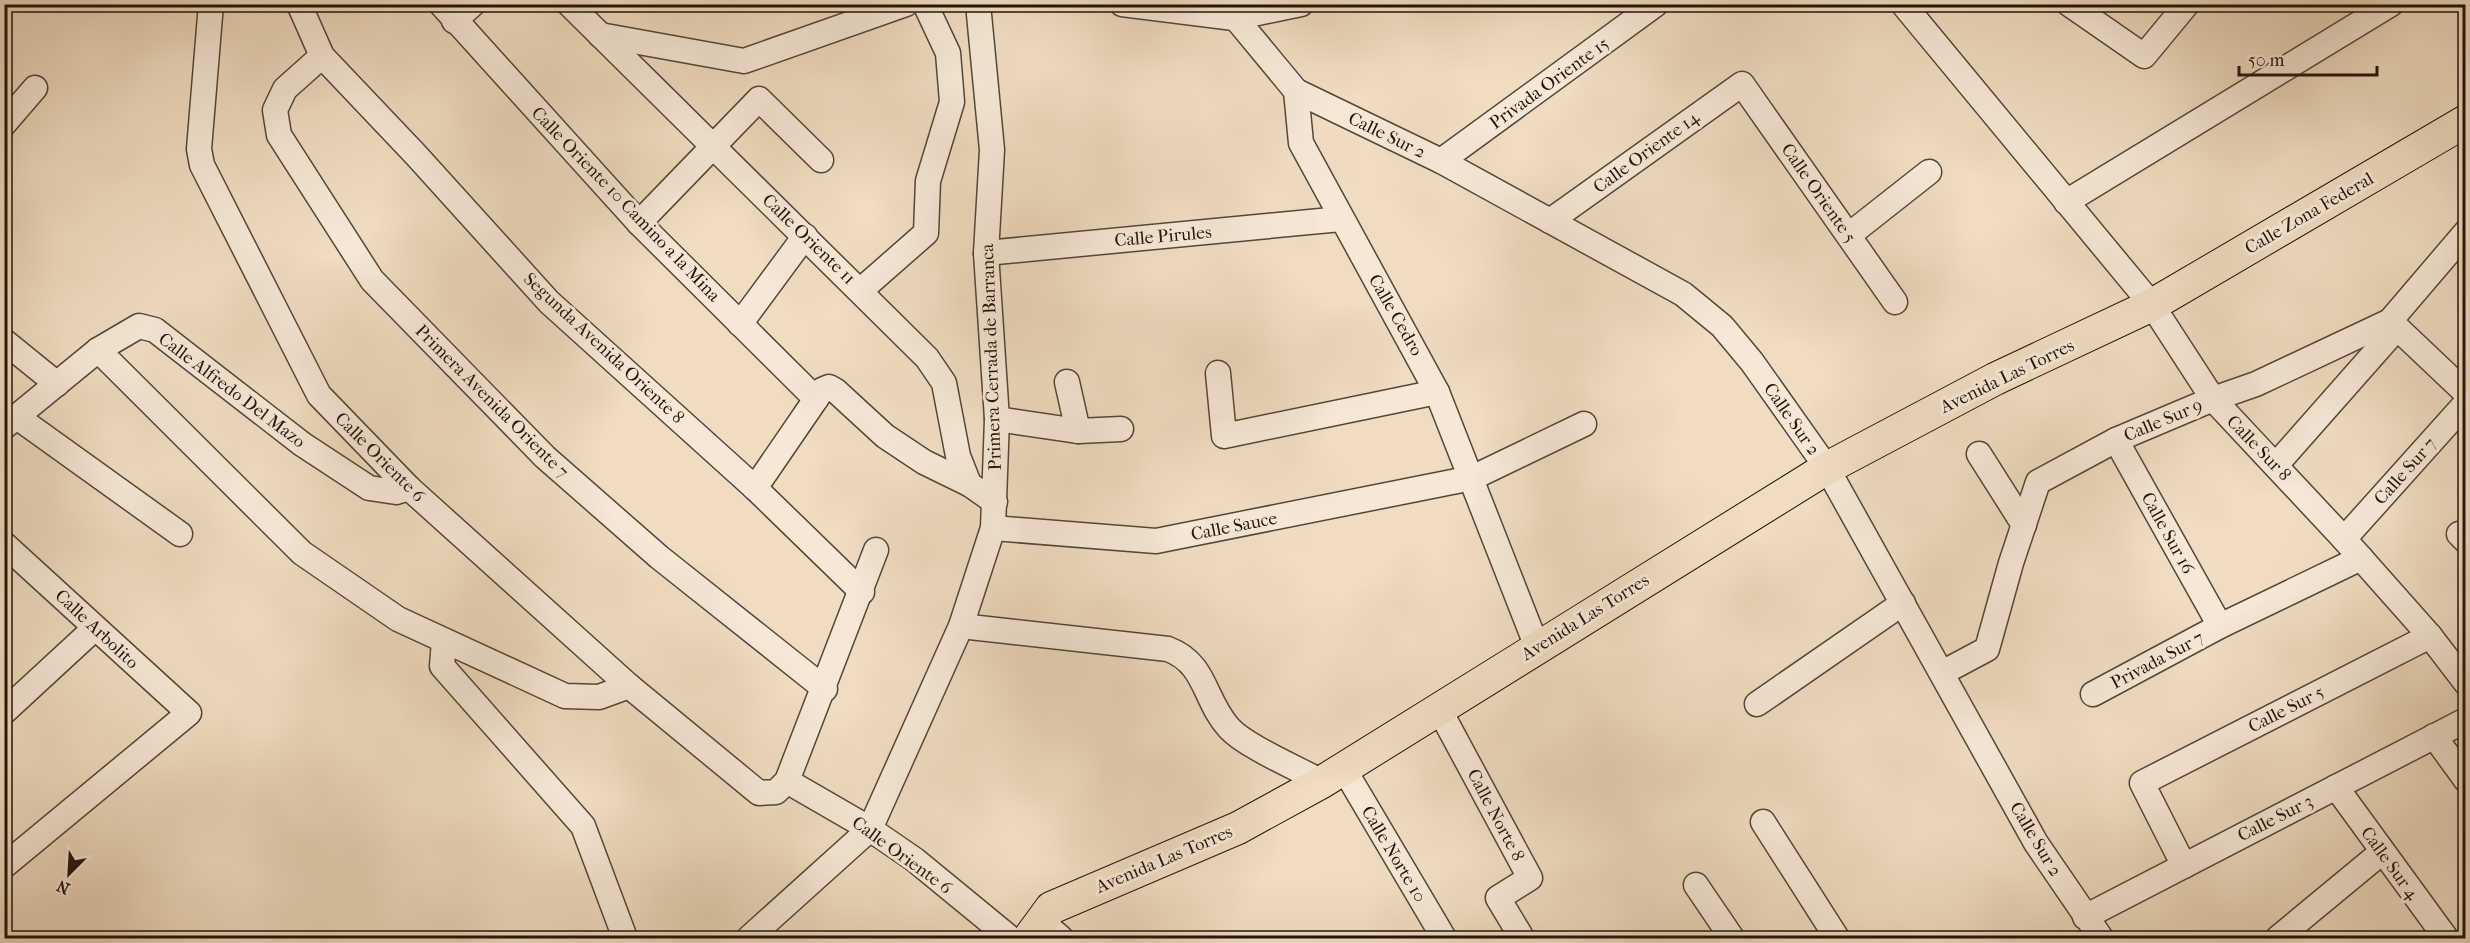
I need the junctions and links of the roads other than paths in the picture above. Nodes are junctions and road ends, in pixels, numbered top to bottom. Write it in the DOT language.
graph roads {
  1 [pos="211,4"];
  2 [pos="299,4"];
  3 [pos="473,4"];
  4 [pos="569,4"];
  5 [pos="906,4"];
  6 [pos="925,4"];
  7 [pos="978,4"];
  8 [pos="1122,4"];
  9 [pos="1300,4"];
  10 [pos="1656,4"];
  11 [pos="1904,4"];
  12 [pos="2069,4"];
  13 [pos="2187,4"];
  14 [pos="2391,4"];
  15 [pos="1229,11"];
  16 [pos="448,13"];
  17 [pos="600,35"];
  18 [pos="322,56"];
  19 [pos="1742,84"];
  20 [pos="35,88"];
  21 [pos="1296,91"];
  22 [pos="2466,121"];
  23 [pos="4,124"];
  24 [pos="712,144"];
  25 [pos="821,160"];
  26 [pos="1441,161"];
  27 [pos="1929,172"];
  28 [pos="2066,202"];
  29 [pos="1341,219"];
  30 [pos="1550,221"];
  31 [pos="639,223"];
  32 [pos="2466,232"];
  33 [pos="1849,235"];
  34 [pos="805,236"];
  35 [pos="986,253"];
  36 [pos="861,290"];
  37 [pos="1895,302"];
  38 [pos="2152,305"];
  39 [pos="740,324"];
  40 [pos="2393,325"];
  41 [pos="4,341"];
  42 [pos="98,350"];
  43 [pos="1218,373"];
  44 [pos="1067,382"];
  45 [pos="57,384"];
  46 [pos="1437,392"];
  47 [pos="2466,393"];
  48 [pos="826,395"];
  49 [pos="2213,399"];
  50 [pos="2466,403"];
  51 [pos="997,419"];
  52 [pos="11,422"];
  53 [pos="1584,424"];
  54 [pos="1121,429"];
  55 [pos="1078,431"];
  56 [pos="2116,440"];
  57 [pos="1979,454"];
  58 [pos="2276,465"];
  59 [pos="1827,468"];
  60 [pos="1472,478"];
  61 [pos="969,484"];
  62 [pos="409,488"];
  63 [pos="755,488"];
  64 [pos="995,502"];
  65 [pos="2024,525"];
  66 [pos="993,528"];
  67 [pos="180,534"];
  68 [pos="2344,539"];
  69 [pos="4,544"];
  70 [pos="876,550"];
  71 [pos="2361,558"];
  72 [pos="862,592"];
  73 [pos="1903,603"];
  74 [pos="961,626"];
  75 [pos="2220,626"];
  76 [pos="95,628"];
  77 [pos="2430,636"];
  78 [pos="444,642"];
  79 [pos="1537,647"];
  80 [pos="1942,673"];
  81 [pos="2464,676"];
  82 [pos="629,686"];
  83 [pos="825,689"];
  84 [pos="2093,694"];
  85 [pos="1757,704"];
  86 [pos="1439,709"];
  87 [pos="4,712"];
  88 [pos="2466,720"];
  89 [pos="2434,736"];
  90 [pos="1333,775"];
  91 [pos="787,780"];
  92 [pos="2466,780"];
  93 [pos="2336,787"];
  94 [pos="1762,822"];
  95 [pos="870,829"];
  96 [pos="2382,852"];
  97 [pos="4,866"];
  98 [pos="2184,866"];
  99 [pos="1696,885"];
  100 [pos="2085,917"];
  101 [pos="1044,932"];
  102 [pos="625,939"];
  103 [pos="749,939"];
  104 [pos="1010,939"];
  105 [pos="1444,939"];
  106 [pos="1522,939"];
  107 [pos="1732,939"];
  108 [pos="1837,939"];
  109 [pos="2101,939"];
  110 [pos="2278,939"];
  111 [pos="2446,939"];
  1 -- 62 [label="street, Calle Oriente 6"];
  2 -- 18 [label="street, Segunda Avenida Oriente 8"];
  3 -- 16 [label="street"];
  4 -- 17 [label="street, Calle Oriente 11"];
  5 -- 17 [label="street"];
  6 -- 36 [label="street"];
  7 -- 35 [label="street, Primera Cerrada de Barranca"];
  8 -- 15 [label="street"];
  9 -- 15 [label="street"];
  10 -- 26 [label="street, Privada Oriente 15"];
  11 -- 28 [label="street, Calle Sur 8"];
  12 -- 13 [label="street"];
  14 -- 28 [label="street"];
  15 -- 21 [label="street"];
  16 -- 31 [label="street, Calle Oriente 10 Camino a la Mina"];
  17 -- 24 [label="street, Calle Oriente 11"];
  18 -- 63 [label="street, Segunda Avenida Oriente 8"];
  18 -- 83 [label="street, Primera Avenida Oriente 7"];
  19 -- 30 [label="street, Calle Oriente 14"];
  19 -- 33 [label="street, Calle Oriente 5"];
  20 -- 23 [label="street"];
  21 -- 26 [label="street, Calle Sur 2"];
  21 -- 29 [label="street, Calle Cedro"];
  22 -- 38 [label="main road, Calle Zona Federal"];
  24 -- 25 [label="street"];
  24 -- 31 [label="street"];
  24 -- 34 [label="street, Calle Oriente 11"];
  26 -- 30 [label="street, Calle Sur 2"];
  27 -- 33 [label="street"];
  28 -- 38 [label="street, Calle Sur 8"];
  29 -- 35 [label="street, Calle Pirules"];
  29 -- 46 [label="street, Calle Cedro"];
  30 -- 59 [label="street, Calle Sur 2"];
  31 -- 39 [label="street, Calle Oriente 10 Camino a la Mina"];
  32 -- 40 [label="street, Calle Sur 9"];
  33 -- 37 [label="street, Calle Oriente 5"];
  34 -- 36 [label="street, Calle Oriente 11"];
  34 -- 39 [label="street"];
  35 -- 51 [label="street, Primera Cerrada de Barranca"];
  36 -- 61 [label="street, Calle Oriente 11"];
  38 -- 49 [label="street, Calle Sur 8"];
  38 -- 59 [label="main road, Avenida Las Torres"];
  39 -- 48 [label="street, Calle Oriente 10 Camino a la Mina"];
  40 -- 47 [label="street"];
  40 -- 49 [label="street, Calle Sur 9"];
  40 -- 58 [label="street"];
  41 -- 45 [label="street"];
  42 -- 45 [label="street, Calle Alfredo Del Mazo"];
  42 -- 62 [label="street, Calle Alfredo Del Mazo"];
  42 -- 78 [label="street"];
  43 -- 46 [label="street"];
  44 -- 55 [label="street"];
  45 -- 52 [label="street, Calle Alfredo Del Mazo"];
  46 -- 60 [label="street, Calle Cedro"];
  48 -- 61 [label="street, Calle Oriente 10 Camino a la Mina"];
  48 -- 63 [label="street"];
  49 -- 56 [label="street, Calle Sur 9"];
  49 -- 58 [label="street, Calle Sur 8"];
  50 -- 68 [label="street, Calle Sur 7"];
  51 -- 55 [label="street"];
  51 -- 64 [label="street, Primera Cerrada de Barranca"];
  52 -- 67 [label="street"];
  53 -- 60 [label="street, Calle Sauce"];
  54 -- 55 [label="street"];
  56 -- 65 [label="street, Calle Sur 9"];
  56 -- 75 [label="street, Calle Sur 16"];
  57 -- 65 [label="street"];
  58 -- 68 [label="street, Calle Sur 8"];
  59 -- 73 [label="street, Calle Sur 2"];
  59 -- 79 [label="main road, Avenida Las Torres"];
  60 -- 66 [label="street, Calle Sauce"];
  60 -- 79 [label="street, Calle Cedro"];
  61 -- 64 [label="street"];
  62 -- 82 [label="street, Calle Oriente 6"];
  63 -- 72 [label="street, Segunda Avenida Oriente 8"];
  64 -- 66 [label="street, Primera Cerrada de Barranca"];
  65 -- 80 [label="street, Calle Sur 9"];
  66 -- 74 [label="street, Primera Cerrada de Barranca"];
  68 -- 71 [label="street, Calle Sur 8"];
  69 -- 76 [label="street, Calle Arbolito"];
  70 -- 72 [label="street"];
  71 -- 75 [label="street"];
  71 -- 77 [label="street, Calle Sur 8"];
  72 -- 83 [label="street"];
  73 -- 80 [label="street, Calle Sur 2"];
  73 -- 85 [label="street"];
  74 -- 90 [label="street"];
  74 -- 95 [label="street, Primera Cerrada de Barranca"];
  75 -- 84 [label="street, Privada Sur 7"];
  76 -- 87 [label="street"];
  76 -- 97 [label="street, Calle Arbolito"];
  77 -- 81 [label="street, Calle Sur 8"];
  77 -- 98 [label="street, Calle Sur 5"];
  78 -- 82 [label="street"];
  78 -- 102 [label="street"];
  79 -- 86 [label="main road, Avenida Las Torres"];
  80 -- 100 [label="street, Calle Sur 2"];
  82 -- 91 [label="street, Calle Oriente 6"];
  83 -- 91 [label="street"];
  86 -- 90 [label="main road, Avenida Las Torres"];
  86 -- 106 [label="street, Calle Norte 8"];
  88 -- 89 [label="street, Calle Sur 3"];
  89 -- 92 [label="street"];
  89 -- 93 [label="street, Calle Sur 3"];
  90 -- 101 [label="main road, Avenida Las Torres"];
  90 -- 105 [label="street, Calle Norte 10"];
  91 -- 95 [label="street, Calle Oriente 6"];
  93 -- 96 [label="street, Calle Sur 4"];
  93 -- 98 [label="street, Calle Sur 3"];
  94 -- 108 [label="street"];
  95 -- 103 [label="street"];
  95 -- 104 [label="street, Calle Oriente 6"];
  96 -- 110 [label="street"];
  96 -- 111 [label="street, Calle Sur 4"];
  98 -- 100 [label="street, Calle Sur 3"];
  99 -- 107 [label="street"];
  100 -- 109 [label="street, Calle Sur 2"];
}
